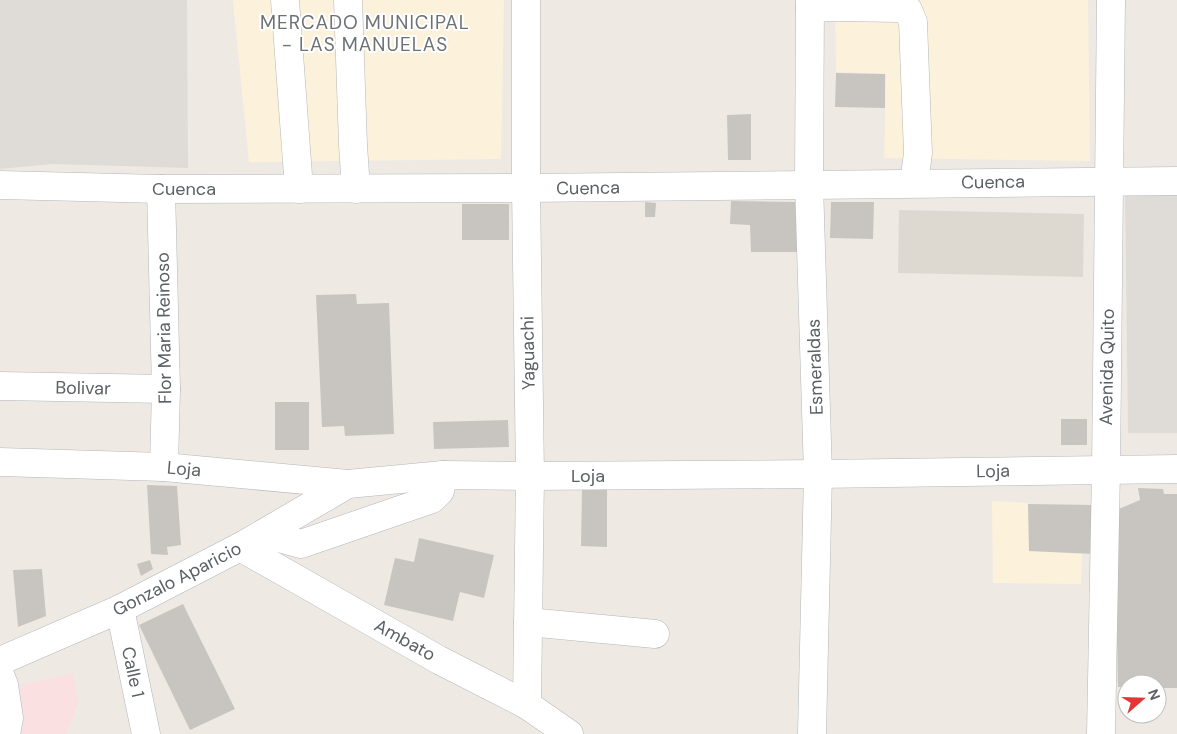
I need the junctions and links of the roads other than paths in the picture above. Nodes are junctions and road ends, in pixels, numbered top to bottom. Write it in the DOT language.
graph roads {
  1 [pos="285,0"];
  2 [pos="348,0"];
  3 [pos="526,0"];
  4 [pos="1111,0"];
  5 [pos="810,4"];
  6 [pos="1109,181"];
  7 [pos="1177,181"];
  8 [pos="914,183"];
  9 [pos="810,184"];
  10 [pos="0,185"];
  11 [pos="526,188"];
  12 [pos="161,189"];
  13 [pos="299,189"];
  14 [pos="356,189"];
  15 [pos="0,386"];
  16 [pos="166,389"];
  17 [pos="0,462"];
  18 [pos="164,467"];
  19 [pos="1177,469"];
  20 [pos="1106,470"];
  21 [pos="818,474"];
  22 [pos="443,475"];
  23 [pos="530,476"];
  24 [pos="348,484"];
  25 [pos="264,534"];
  26 [pos="240,547"];
  27 [pos="120,609"];
  28 [pos="528,622"];
  29 [pos="655,634"];
  30 [pos="0,661"];
  31 [pos="0,675"];
  32 [pos="527,705"];
  33 [pos="6,734"];
  34 [pos="146,734"];
  35 [pos="569,734"];
  36 [pos="812,734"];
  37 [pos="1101,734"];
  1 -- 13 [label="street"];
  2 -- 14 [label="street"];
  3 -- 11 [label="street, Yaguachi"];
  4 -- 6 [label="street, Avenida Quito"];
  5 -- 8 [label="street"];
  5 -- 9 [label="street, Esmeraldas"];
  6 -- 7 [label="street, Cuenca"];
  6 -- 8 [label="street, Cuenca"];
  6 -- 20 [label="street, Avenida Quito"];
  8 -- 9 [label="street, Cuenca"];
  9 -- 11 [label="street, Cuenca"];
  9 -- 21 [label="street, Esmeraldas"];
  10 -- 12 [label="street, Cuenca"];
  11 -- 14 [label="street, Cuenca"];
  11 -- 23 [label="street, Yaguachi"];
  12 -- 13 [label="street, Cuenca"];
  12 -- 16 [label="street, Flor Maria Reinoso"];
  13 -- 14 [label="street, Cuenca"];
  15 -- 16 [label="street, Bolivar"];
  16 -- 18 [label="street, Flor Maria Reinoso"];
  17 -- 18 [label="street, Loja"];
  18 -- 24 [label="street, Loja"];
  19 -- 20 [label="street, Loja"];
  20 -- 21 [label="street, Loja"];
  20 -- 37 [label="street, Avenida Quito"];
  21 -- 23 [label="street, Loja"];
  21 -- 36 [label="street, Esmeraldas"];
  22 -- 23 [label="street, Loja"];
  22 -- 24 [label="street, Loja"];
  22 -- 25 [label="street"];
  23 -- 28 [label="street, Yaguachi"];
  24 -- 25 [label="street, Gonzalo Aparicio"];
  25 -- 26 [label="street, Gonzalo Aparicio"];
  26 -- 27 [label="street, Gonzalo Aparicio"];
  26 -- 32 [label="street, Ambato"];
  27 -- 30 [label="street, Gonzalo Aparicio"];
  27 -- 34 [label="street, Calle 1"];
  28 -- 29 [label="street"];
  28 -- 32 [label="street, Yaguachi"];
  31 -- 33 [label="street"];
  32 -- 35 [label="street, Ambato"];
}
